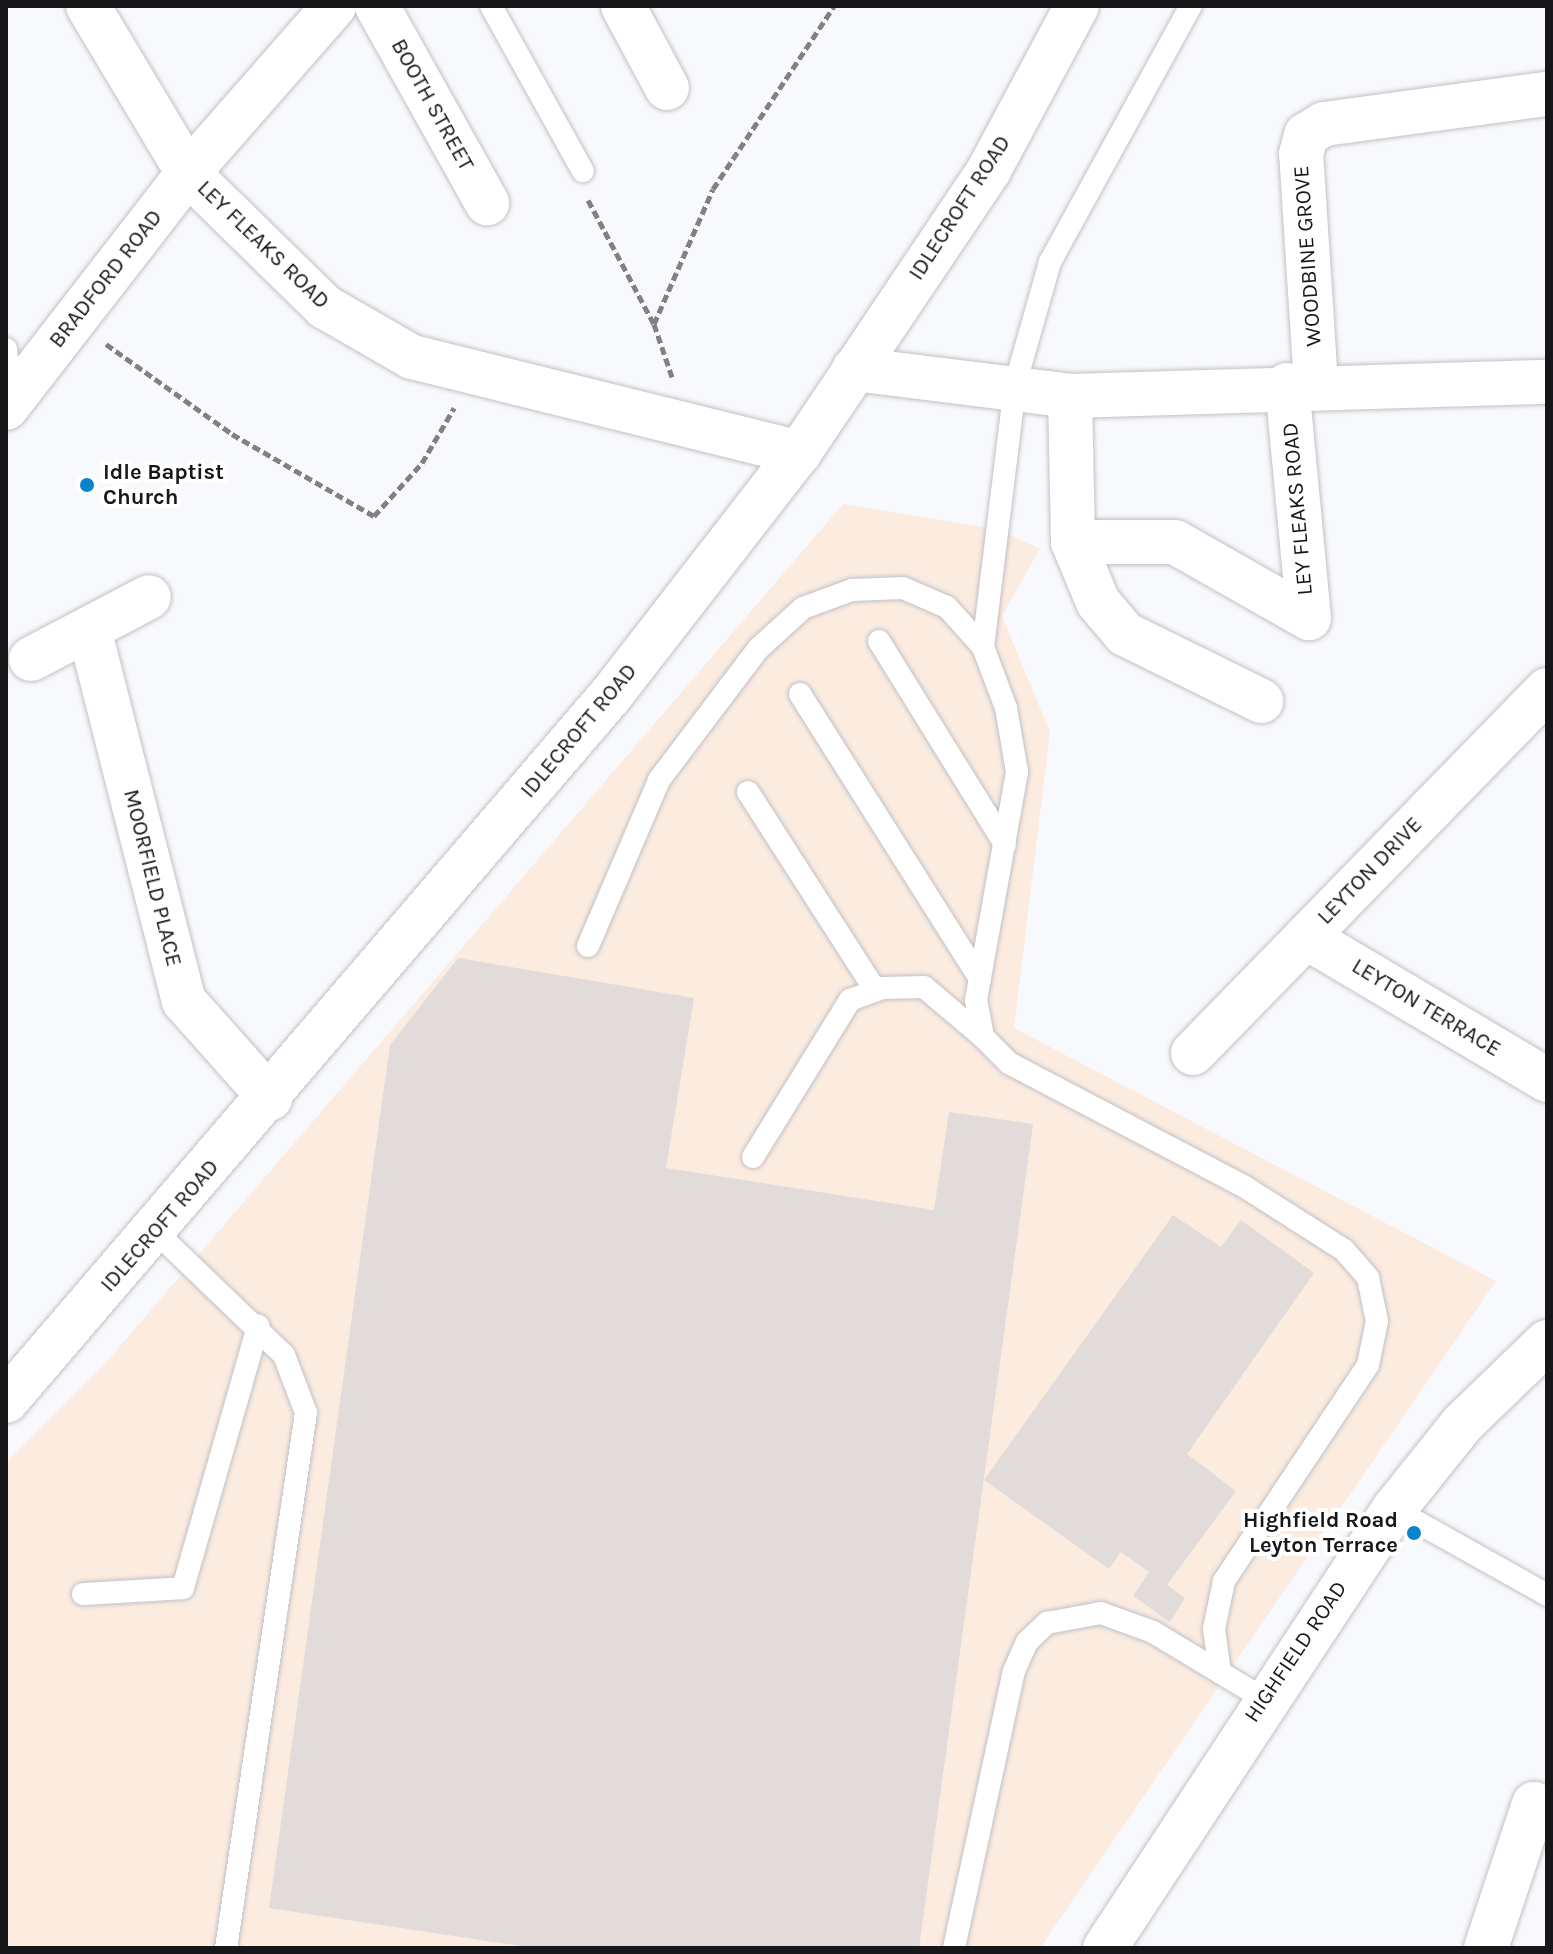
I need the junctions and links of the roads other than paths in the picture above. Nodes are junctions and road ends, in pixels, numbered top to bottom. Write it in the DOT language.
graph roads {
  1 [pos="88,6"];
  2 [pos="334,6"];
  3 [pos="377,6"];
  4 [pos="491,6"];
  5 [pos="623,6"];
  6 [pos="1077,6"];
  7 [pos="1191,6"];
  8 [pos="667,88"];
  9 [pos="1547,94"];
  10 [pos="583,171"];
  11 [pos="188,173"];
  12 [pos="487,203"];
  13 [pos="6,349"];
  14 [pos="854,369"];
  15 [pos="1547,382"];
  16 [pos="1302,384"];
  17 [pos="1015,385"];
  18 [pos="1070,396"];
  19 [pos="8,405"];
  20 [pos="799,453"];
  21 [pos="1073,542"];
  22 [pos="149,597"];
  23 [pos="89,629"];
  24 [pos="879,641"];
  25 [pos="983,647"];
  26 [pos="31,659"];
  27 [pos="1547,690"];
  28 [pos="800,694"];
  29 [pos="1261,701"];
  30 [pos="748,792"];
  31 [pos="1005,844"];
  32 [pos="1306,937"];
  33 [pos="588,946"];
  34 [pos="980,979"];
  35 [pos="875,990"];
  36 [pos="983,1037"];
  37 [pos="1193,1053"];
  38 [pos="1547,1080"];
  39 [pos="270,1098"];
  40 [pos="753,1157"];
  41 [pos="156,1232"];
  42 [pos="258,1326"];
  43 [pos="1547,1342"];
  44 [pos="6,1401"];
  45 [pos="1394,1509"];
  46 [pos="83,1594"];
  47 [pos="1547,1595"];
  48 [pos="1220,1673"];
  49 [pos="1264,1699"];
  50 [pos="1534,1804"];
  51 [pos="226,1948"];
  52 [pos="954,1948"];
  53 [pos="1105,1948"];
  54 [pos="1486,1948"];
  1 -- 11 [label="street, LEY FLEAKS ROAD"];
  2 -- 11 [label="street, BRADFORD ROAD"];
  3 -- 12 [label="street, BOOTH STREET"];
  4 -- 10 [label="lane"];
  5 -- 8 [label="street"];
  6 -- 14 [label="street, IDLECROFT ROAD"];
  7 -- 17 [label="lane"];
  9 -- 16 [label="street, WOODBINE GROVE"];
  11 -- 19 [label="street, BRADFORD ROAD"];
  11 -- 20 [label="street, LEY FLEAKS ROAD"];
  13 -- 19 [label="lane"];
  14 -- 17 [label="street"];
  14 -- 20 [label="street, IDLECROFT ROAD"];
  15 -- 16 [label="street"];
  16 -- 18 [label="street"];
  16 -- 21 [label="street, LEY FLEAKS ROAD"];
  17 -- 18 [label="street"];
  17 -- 25 [label="lane"];
  18 -- 21 [label="street"];
  20 -- 39 [label="street, IDLECROFT ROAD"];
  21 -- 29 [label="street"];
  22 -- 23 [label="street"];
  23 -- 26 [label="street"];
  23 -- 39 [label="street, MOORFIELD PLACE"];
  24 -- 31 [label="lane"];
  25 -- 31 [label="lane"];
  25 -- 33 [label="lane"];
  27 -- 32 [label="street, LEYTON DRIVE"];
  28 -- 34 [label="lane"];
  30 -- 35 [label="lane"];
  31 -- 34 [label="lane"];
  32 -- 37 [label="street, LEYTON DRIVE"];
  32 -- 38 [label="street, LEYTON TERRACE"];
  34 -- 36 [label="lane"];
  35 -- 36 [label="lane"];
  35 -- 40 [label="lane"];
  36 -- 48 [label="lane"];
  39 -- 41 [label="street, IDLECROFT ROAD"];
  41 -- 42 [label="lane"];
  41 -- 44 [label="street, IDLECROFT ROAD"];
  42 -- 46 [label="lane"];
  42 -- 51 [label="lane"];
  43 -- 45 [label="street, HIGHFIELD ROAD"];
  45 -- 47 [label="lane"];
  45 -- 49 [label="street, HIGHFIELD ROAD"];
  48 -- 49 [label="lane"];
  48 -- 52 [label="lane"];
  49 -- 53 [label="street, HIGHFIELD ROAD"];
  50 -- 54 [label="street"];
}
